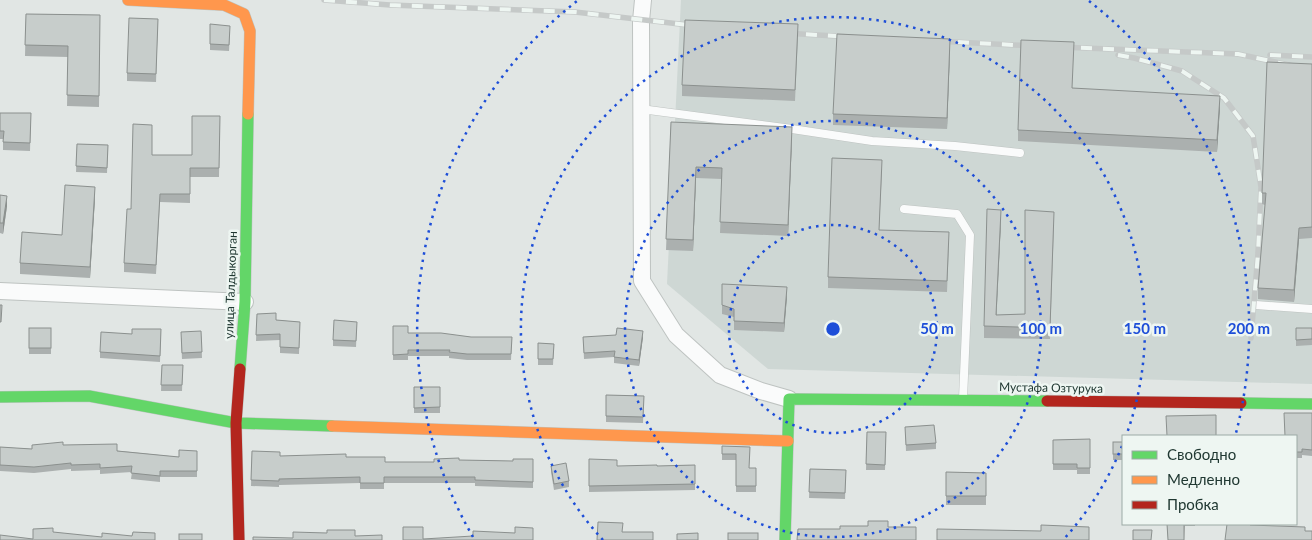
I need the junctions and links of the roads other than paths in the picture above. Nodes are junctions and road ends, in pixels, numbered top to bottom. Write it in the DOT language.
graph roads {
  1 [pos="128,0"];
  2 [pos="643,0"];
  3 [pos="224,2"];
  4 [pos="642,109"];
  5 [pos="1020,153"];
  6 [pos="904,209"];
  7 [pos="0,292"];
  8 [pos="246,302"];
  9 [pos="1256,305"];
  10 [pos="1312,310"];
  11 [pos="0,397"];
  12 [pos="790,399"];
  13 [pos="963,401"];
  14 [pos="1312,404"];
  15 [pos="236,423"];
  16 [pos="788,441"];
  17 [pos="239,540"];
  18 [pos="785,540"];
  1 -- 3 [label="street"];
  2 -- 4 [label="street"];
  3 -- 8 [label="street, улица Талдыкорган"];
  4 -- 5 [label="lane"];
  4 -- 12 [label="street"];
  6 -- 13 [label="lane"];
  7 -- 8 [label="street"];
  8 -- 15 [label="street, улица Талдыкорган"];
  9 -- 10 [label="lane"];
  11 -- 15 [label="street"];
  12 -- 13 [label="street, Мустафа Озтурука"];
  12 -- 16 [label="street"];
  13 -- 14 [label="street, Мустафа Озтурука"];
  15 -- 16 [label="street"];
  15 -- 17 [label="street, улица Талдыкорган"];
  16 -- 18 [label="street"];
}
